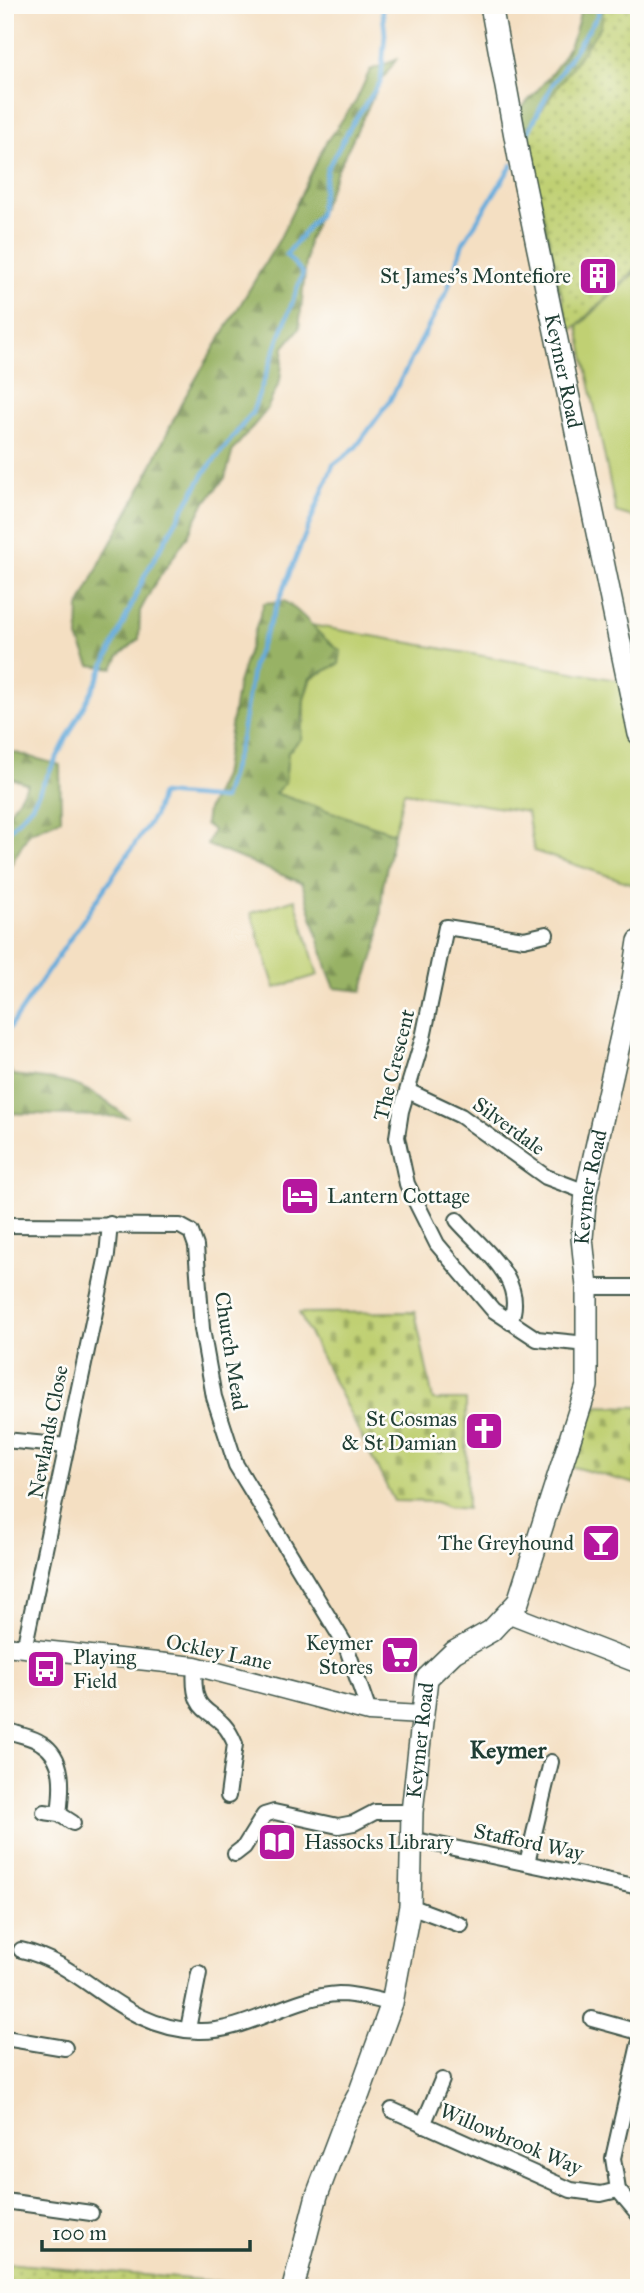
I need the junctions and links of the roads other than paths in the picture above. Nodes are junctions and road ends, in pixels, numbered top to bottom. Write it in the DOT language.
graph roads {
  1 [pos="491,5"];
  2 [pos="639,734"];
  3 [pos="546,934"];
  4 [pos="639,941"];
  5 [pos="635,993"];
  6 [pos="408,1091"];
  7 [pos="586,1192"];
  8 [pos="457,1220"];
  9 [pos="110,1224"];
  10 [pos="5,1225"];
  11 [pos="587,1287"];
  12 [pos="639,1287"];
  13 [pos="510,1322"];
  14 [pos="587,1344"];
  15 [pos="5,1440"];
  16 [pos="67,1446"];
  17 [pos="510,1614"];
  18 [pos="5,1646"];
  19 [pos="24,1648"];
  20 [pos="639,1664"];
  21 [pos="195,1666"];
  22 [pos="369,1712"];
  23 [pos="421,1716"];
  24 [pos="5,1729"];
  25 [pos="551,1762"];
  26 [pos="228,1796"];
  27 [pos="412,1812"];
  28 [pos="73,1824"];
  29 [pos="411,1839"];
  30 [pos="235,1854"];
  31 [pos="527,1863"];
  32 [pos="639,1887"];
  33 [pos="410,1906"];
  34 [pos="461,1925"];
  35 [pos="21,1950"];
  36 [pos="199,1973"];
  37 [pos="392,2003"];
  38 [pos="592,2019"];
  39 [pos="188,2029"];
  40 [pos="639,2032"];
  41 [pos="5,2038"];
  42 [pos="639,2044"];
  43 [pos="65,2048"];
  44 [pos="442,2080"];
  45 [pos="391,2110"];
  46 [pos="423,2125"];
  47 [pos="618,2190"];
  48 [pos="5,2201"];
  49 [pos="91,2213"];
  50 [pos="639,2215"];
  51 [pos="293,2288"];
  1 -- 2 [label="main road, Keymer Road"];
  3 -- 6 [label="street, The Crescent"];
  4 -- 5 [label="main road, Keymer Road"];
  5 -- 7 [label="main road, Keymer Road"];
  6 -- 7 [label="street, Silverdale"];
  6 -- 13 [label="street, The Crescent"];
  7 -- 11 [label="main road, Keymer Road"];
  8 -- 13 [label="street"];
  9 -- 10 [label="street, Church Mead"];
  9 -- 16 [label="street, Newlands Close"];
  9 -- 22 [label="street, Church Mead"];
  11 -- 12 [label="street"];
  11 -- 14 [label="main road, Keymer Road"];
  13 -- 14 [label="street, The Crescent"];
  14 -- 17 [label="main road, Keymer Road"];
  15 -- 16 [label="street"];
  16 -- 19 [label="street, Newlands Close"];
  17 -- 20 [label="street"];
  17 -- 23 [label="main road, Keymer Road"];
  18 -- 19 [label="street, Ockley Lane"];
  19 -- 21 [label="street, Ockley Lane"];
  21 -- 22 [label="street, Ockley Lane"];
  21 -- 26 [label="street"];
  22 -- 23 [label="street, Ockley Lane"];
  23 -- 27 [label="main road, Keymer Road"];
  24 -- 28 [label="street"];
  25 -- 31 [label="street"];
  27 -- 29 [label="main road, Keymer Road"];
  27 -- 30 [label="street"];
  29 -- 31 [label="street, Stafford Way"];
  29 -- 33 [label="main road, Keymer Road"];
  31 -- 32 [label="street, Stafford Way"];
  33 -- 34 [label="street"];
  33 -- 37 [label="main road, Keymer Road"];
  35 -- 39 [label="street"];
  36 -- 39 [label="street"];
  37 -- 39 [label="street"];
  37 -- 51 [label="main road, Keymer Road"];
  38 -- 40 [label="street"];
  41 -- 43 [label="street"];
  42 -- 47 [label="street"];
  44 -- 46 [label="street"];
  45 -- 46 [label="street, Willowbrook Way"];
  46 -- 47 [label="street, Willowbrook Way"];
  47 -- 50 [label="street"];
  48 -- 49 [label="street"];
}
